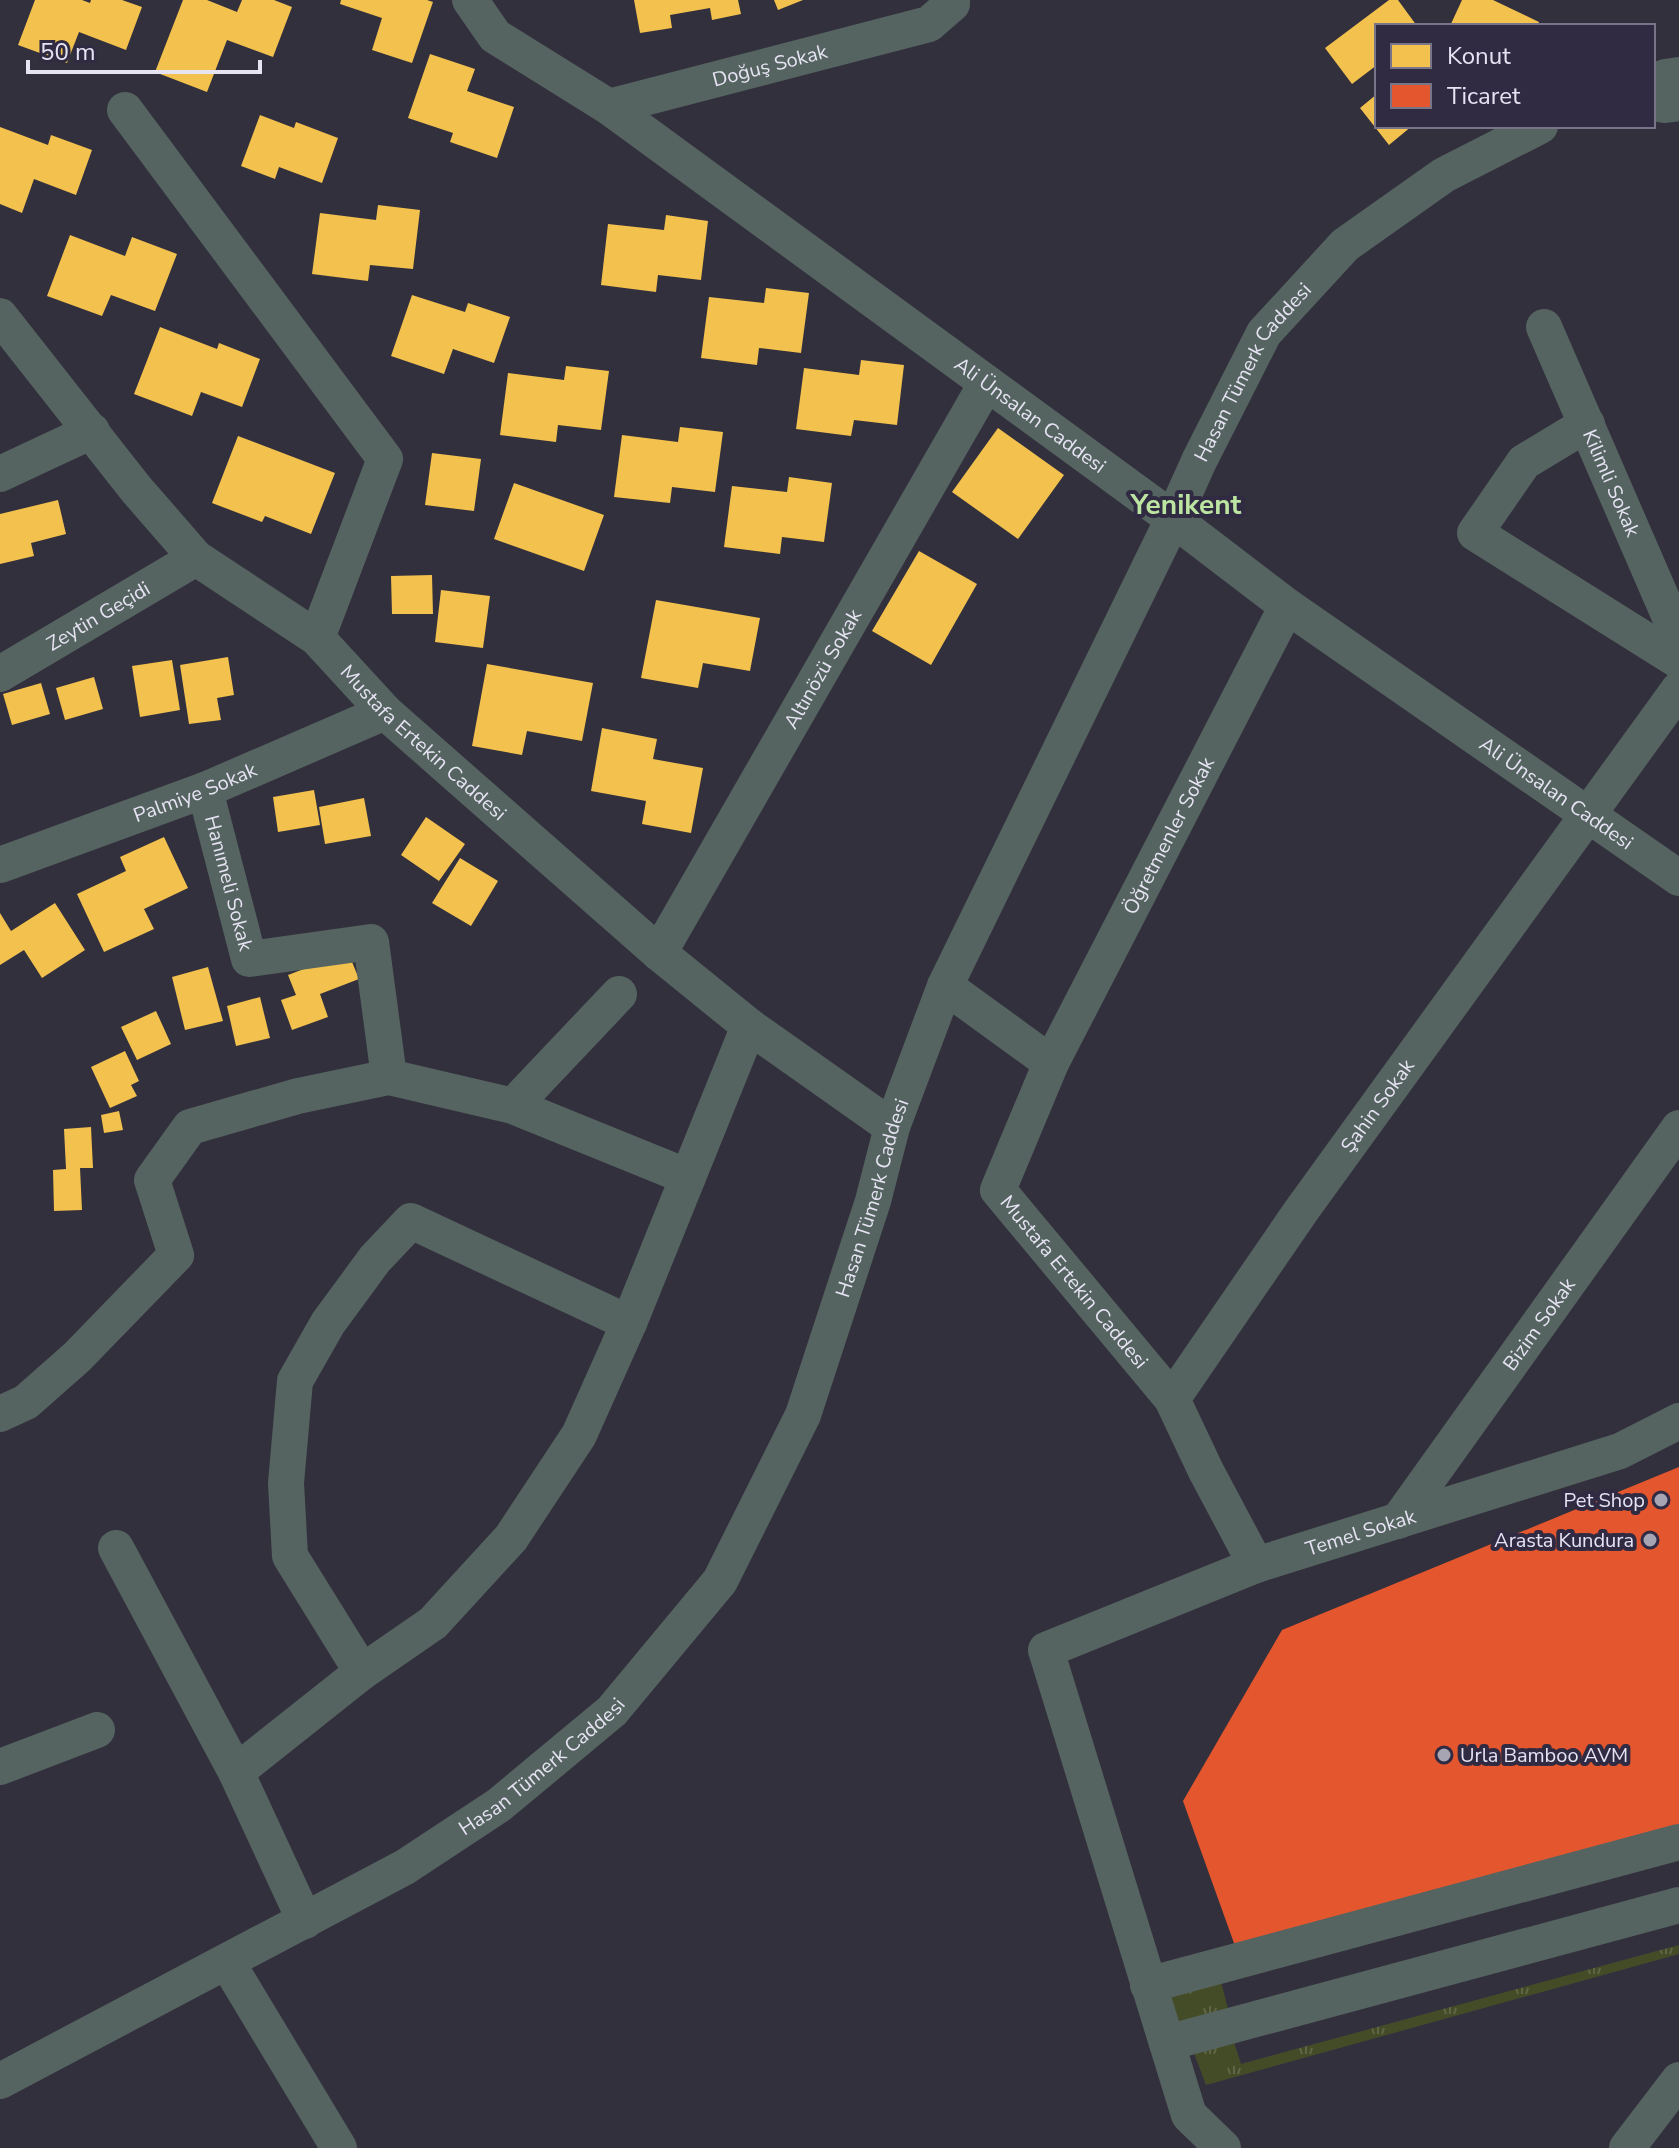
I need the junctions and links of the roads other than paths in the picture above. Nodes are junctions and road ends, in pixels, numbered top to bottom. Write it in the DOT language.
graph roads {
  1 [pos="470,0"];
  2 [pos="945,10"];
  3 [pos="1679,75"];
  4 [pos="1655,82"];
  5 [pos="1655,103"];
  6 [pos="1679,103"];
  7 [pos="609,107"];
  8 [pos="125,110"];
  9 [pos="1536,128"];
  10 [pos="0,316"];
  11 [pos="1544,327"];
  12 [pos="986,384"];
  13 [pos="1587,424"];
  14 [pos="92,431"];
  15 [pos="0,474"];
  16 [pos="1173,519"];
  17 [pos="196,558"];
  18 [pos="1287,606"];
  19 [pos="317,638"];
  20 [pos="1679,638"];
  21 [pos="1679,661"];
  22 [pos="0,674"];
  23 [pos="1679,689"];
  24 [pos="385,712"];
  25 [pos="205,790"];
  26 [pos="1587,816"];
  27 [pos="0,865"];
  28 [pos="1679,878"];
  29 [pos="659,953"];
  30 [pos="945,986"];
  31 [pos="619,994"];
  32 [pos="749,1026"];
  33 [pos="1051,1063"];
  34 [pos="389,1077"];
  35 [pos="513,1106"];
  36 [pos="892,1127"];
  37 [pos="1679,1128"];
  38 [pos="688,1177"];
  39 [pos="629,1323"];
  40 [pos="1172,1399"];
  41 [pos="0,1414"];
  42 [pos="1679,1421"];
  43 [pos="1398,1521"];
  44 [pos="116,1548"];
  45 [pos="1256,1565"];
  46 [pos="362,1672"];
  47 [pos="97,1730"];
  48 [pos="0,1767"];
  49 [pos="236,1772"];
  50 [pos="1674,1850"];
  51 [pos="1679,1905"];
  52 [pos="305,1921"];
  53 [pos="227,1962"];
  54 [pos="1150,1991"];
  55 [pos="1167,2043"];
  56 [pos="1679,2080"];
  57 [pos="0,2081"];
  58 [pos="339,2148"];
  59 [pos="1223,2148"];
  60 [pos="1627,2148"];
  1 -- 7 [label="street, Ali Ünsalan Caddesi"];
  2 -- 7 [label="street, Doğuş Sokak"];
  3 -- 4 [label="street"];
  5 -- 6 [label="street"];
  7 -- 12 [label="street, Ali Ünsalan Caddesi"];
  8 -- 19 [label="street"];
  9 -- 16 [label="street, Hasan Tümerk Caddesi"];
  10 -- 14 [label="street, Mustafa Ertekin Caddesi"];
  11 -- 13 [label="street, Kilimli Sokak"];
  12 -- 16 [label="street, Ali Ünsalan Caddesi"];
  12 -- 29 [label="street, Altınözü Sokak"];
  13 -- 20 [label="street, Kilimli Sokak"];
  13 -- 21 [label="street"];
  14 -- 15 [label="street"];
  14 -- 17 [label="street, Mustafa Ertekin Caddesi"];
  16 -- 18 [label="street, Ali Ünsalan Caddesi"];
  16 -- 30 [label="street, Hasan Tümerk Caddesi"];
  17 -- 19 [label="street, Mustafa Ertekin Caddesi"];
  17 -- 22 [label="street, Zeytin Geçidi"];
  18 -- 26 [label="street, Ali Ünsalan Caddesi"];
  18 -- 33 [label="street, Öğretmenler Sokak"];
  19 -- 24 [label="street, Mustafa Ertekin Caddesi"];
  23 -- 26 [label="street"];
  24 -- 25 [label="street, Palmiye Sokak"];
  24 -- 29 [label="street, Mustafa Ertekin Caddesi"];
  25 -- 27 [label="street, Palmiye Sokak"];
  25 -- 34 [label="street, Hanımeli Sokak"];
  26 -- 28 [label="street, Ali Ünsalan Caddesi"];
  26 -- 40 [label="street, Şahin Sokak"];
  29 -- 32 [label="street, Mustafa Ertekin Caddesi"];
  30 -- 33 [label="street"];
  30 -- 36 [label="street, Hasan Tümerk Caddesi"];
  31 -- 35 [label="street"];
  32 -- 36 [label="street, Mustafa Ertekin Caddesi"];
  32 -- 38 [label="street"];
  33 -- 40 [label="street, Mustafa Ertekin Caddesi"];
  34 -- 35 [label="street"];
  34 -- 41 [label="street"];
  35 -- 38 [label="street"];
  36 -- 52 [label="street, Hasan Tümerk Caddesi"];
  37 -- 43 [label="street, Bizim Sokak"];
  38 -- 39 [label="street"];
  39 -- 46 [label="street"];
  39 -- 46 [label="street"];
  40 -- 45 [label="street, Mustafa Ertekin Caddesi"];
  42 -- 43 [label="street, Temel Sokak"];
  43 -- 45 [label="street, Temel Sokak"];
  44 -- 49 [label="street"];
  45 -- 54 [label="street, Temel Sokak"];
  46 -- 49 [label="street"];
  47 -- 48 [label="street"];
  49 -- 52 [label="street"];
  50 -- 54 [label="street"];
  51 -- 55 [label="street"];
  52 -- 53 [label="street, Hasan Tümerk Caddesi"];
  53 -- 57 [label="street, Hasan Tümerk Caddesi"];
  53 -- 58 [label="street"];
  54 -- 55 [label="street"];
  55 -- 59 [label="street"];
  56 -- 60 [label="street"];
}
